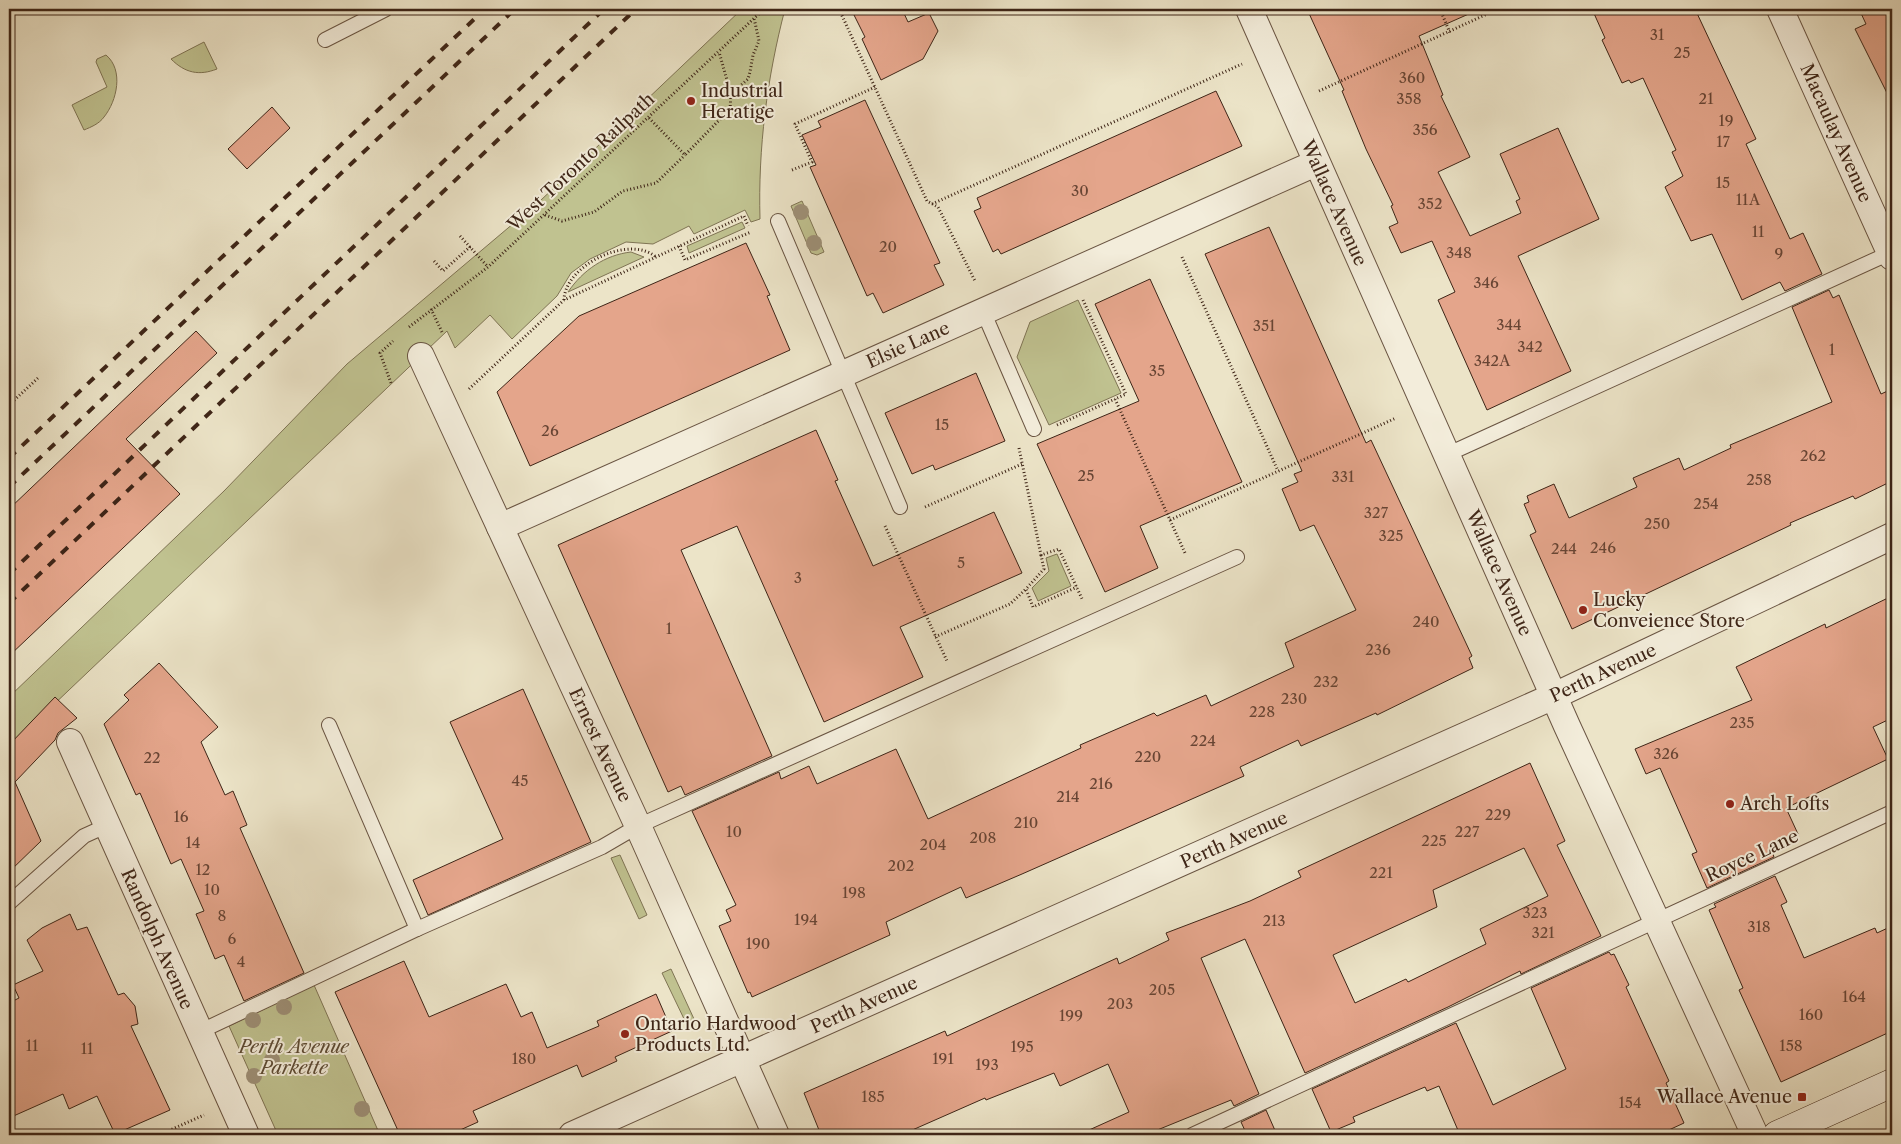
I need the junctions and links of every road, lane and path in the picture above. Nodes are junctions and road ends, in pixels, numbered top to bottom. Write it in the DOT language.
graph roads {
  1 [pos="386,9"];
  2 [pos="764,9"];
  3 [pos="839,9"];
  4 [pos="1249,9"];
  5 [pos="1440,9"];
  6 [pos="1498,9"];
  7 [pos="1780,9"];
  8 [pos="754,18"];
  9 [pos="1450,33"];
  10 [pos="325,40"];
  11 [pos="719,52"];
  12 [pos="1247,62"];
  13 [pos="875,87"];
  14 [pos="1316,93"];
  15 [pos="731,94"];
  16 [pos="649,118"];
  17 [pos="685,155"];
  18 [pos="1316,162"];
  19 [pos="792,170"];
  20 [pos="932,204"];
  21 [pos="545,216"];
  22 [pos="778,221"];
  23 [pos="748,226"];
  24 [pos="751,232"];
  25 [pos="460,236"];
  26 [pos="471,246"];
  27 [pos="679,246"];
  28 [pos="1178,249"];
  29 [pos="1891,255"];
  30 [pos="656,257"];
  31 [pos="434,261"];
  32 [pos="488,267"];
  33 [pos="977,286"];
  34 [pos="1080,294"];
  35 [pos="564,300"];
  36 [pos="431,309"];
  37 [pos="983,311"];
  38 [pos="409,326"];
  39 [pos="443,335"];
  40 [pos="421,356"];
  41 [pos="842,374"];
  42 [pos="38,378"];
  43 [pos="468,390"];
  44 [pos="1115,398"];
  45 [pos="9,405"];
  46 [pos="1424,405"];
  47 [pos="1053,427"];
  48 [pos="1034,429"];
  49 [pos="1018,443"];
  50 [pos="1446,455"];
  51 [pos="1022,464"];
  52 [pos="1278,471"];
  53 [pos="900,507"];
  54 [pos="916,511"];
  55 [pos="1170,520"];
  56 [pos="892,521"];
  57 [pos="500,527"];
  58 [pos="1892,536"];
  59 [pos="1041,555"];
  60 [pos="1237,557"];
  61 [pos="1196,576"];
  62 [pos="1077,587"];
  63 [pos="1026,589"];
  64 [pos="1093,622"];
  65 [pos="936,637"];
  66 [pos="956,682"];
  67 [pos="1554,696"];
  68 [pos="329,725"];
  69 [pos="70,742"];
  70 [pos="1892,812"];
  71 [pos="106,826"];
  72 [pos="638,826"];
  73 [pos="9,904"];
  74 [pos="1655,921"];
  75 [pos="417,929"];
  76 [pos="199,1032"];
  77 [pos="742,1059"];
  78 [pos="1892,1083"];
  79 [pos="209,1113"];
  80 [pos="158,1135"];
  81 [pos="246,1135"];
  82 [pos="572,1135"];
  83 [pos="776,1135"];
  84 [pos="1192,1135"];
  85 [pos="1755,1135"];
  86 [pos="1777,1135"];
  1 -- 10 [label="lane"];
  2 -- 8 [label="path, West Toronto Railpath"];
  3 -- 13 [label="path"];
  4 -- 18 [label="street, Wallace Avenue"];
  5 -- 9 [label="path"];
  6 -- 9 [label="path"];
  7 -- 29 [label="street, Macaulay Avenue"];
  8 -- 11 [label="path, West Toronto Railpath"];
  8 -- 15 [label="path"];
  9 -- 14 [label="path"];
  11 -- 15 [label="path"];
  11 -- 16 [label="path, West Toronto Railpath"];
  12 -- 20 [label="path"];
  13 -- 19 [label="path"];
  13 -- 20 [label="path"];
  15 -- 17 [label="path"];
  16 -- 17 [label="path"];
  16 -- 21 [label="path, West Toronto Railpath"];
  17 -- 21 [label="path"];
  18 -- 37 [label="street, Elsie Lane"];
  18 -- 46 [label="street, Wallace Avenue"];
  20 -- 33 [label="path"];
  21 -- 32 [label="path, West Toronto Railpath"];
  22 -- 41 [label="lane"];
  23 -- 27 [label="path"];
  24 -- 27 [label="path"];
  25 -- 26 [label="path"];
  26 -- 31 [label="path"];
  26 -- 32 [label="path"];
  27 -- 30 [label="path"];
  28 -- 52 [label="path"];
  29 -- 50 [label="lane"];
  30 -- 35 [label="path"];
  30 -- 35 [label="path"];
  32 -- 36 [label="path, West Toronto Railpath"];
  34 -- 44 [label="path"];
  35 -- 43 [label="path"];
  36 -- 38 [label="path, West Toronto Railpath"];
  36 -- 39 [label="path"];
  37 -- 41 [label="street, Elsie Lane"];
  37 -- 48 [label="lane"];
  40 -- 57 [label="street, Ernest Avenue"];
  41 -- 53 [label="lane"];
  41 -- 57 [label="street, Elsie Lane"];
  42 -- 45 [label="path"];
  44 -- 47 [label="path"];
  44 -- 55 [label="path"];
  46 -- 50 [label="street, Wallace Avenue"];
  46 -- 52 [label="path"];
  49 -- 51 [label="path"];
  50 -- 67 [label="street, Wallace Avenue"];
  51 -- 54 [label="path"];
  51 -- 59 [label="path"];
  52 -- 55 [label="path"];
  55 -- 61 [label="path"];
  56 -- 65 [label="path"];
  57 -- 72 [label="street, Ernest Avenue"];
  58 -- 67 [label="street, Perth Avenue"];
  59 -- 62 [label="path"];
  59 -- 63 [label="path"];
  60 -- 61 [label="lane"];
  61 -- 64 [label="lane"];
  62 -- 63 [label="path"];
  62 -- 64 [label="path"];
  63 -- 65 [label="path"];
  64 -- 66 [label="lane"];
  65 -- 66 [label="path"];
  66 -- 72 [label="lane"];
  67 -- 74 [label="street, Wallace Avenue"];
  67 -- 77 [label="street, Perth Avenue"];
  68 -- 75 [label="lane"];
  69 -- 71 [label="street, Randolph Avenue"];
  70 -- 74 [label="lane, Royce Lane"];
  71 -- 73 [label="lane"];
  71 -- 76 [label="street, Randolph Avenue"];
  72 -- 75 [label="lane"];
  72 -- 77 [label="street, Ernest Avenue"];
  74 -- 84 [label="lane, Royce Lane"];
  74 -- 85 [label="street, Wallace Avenue"];
  75 -- 76 [label="lane"];
  76 -- 81 [label="street, Randolph Avenue"];
  77 -- 82 [label="street, Perth Avenue"];
  77 -- 83 [label="street, Ernest Avenue"];
  78 -- 86 [label="street"];
  79 -- 80 [label="path"];
}
